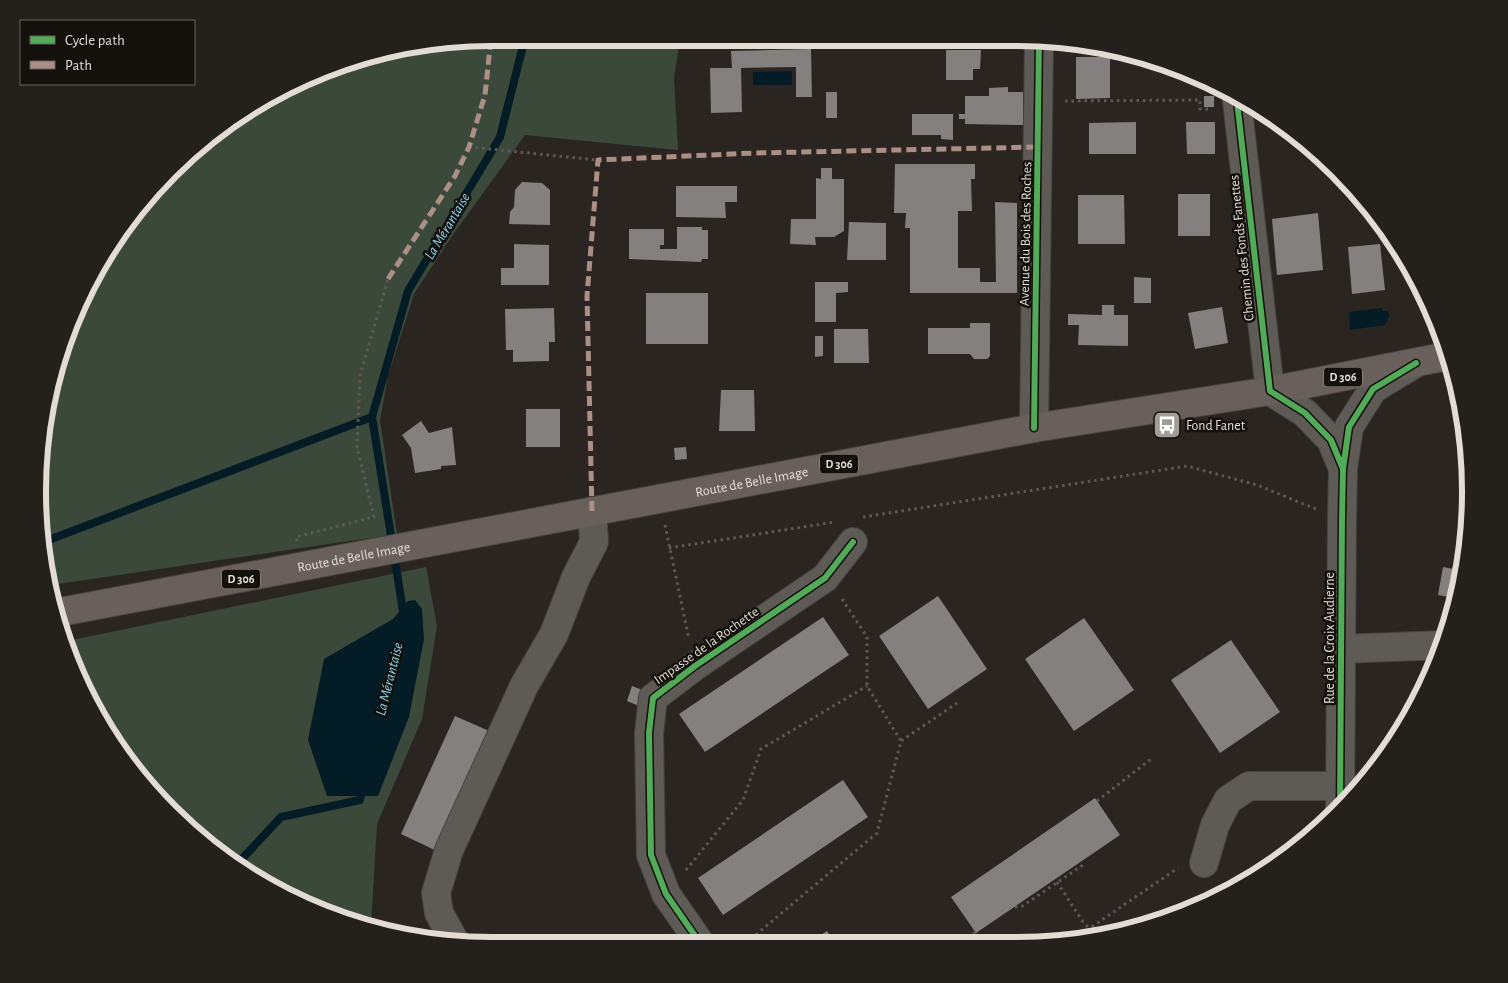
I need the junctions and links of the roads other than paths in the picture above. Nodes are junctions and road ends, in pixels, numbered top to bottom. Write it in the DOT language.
graph roads {
  1 [pos="1039,47"];
  2 [pos="1226,105"];
  3 [pos="1441,358"];
  4 [pos="1416,364"];
  5 [pos="1270,391"];
  6 [pos="1034,428"];
  7 [pos="1343,469"];
  8 [pos="592,511"];
  9 [pos="851,527"];
  10 [pos="62,612"];
  11 [pos="1434,645"];
  12 [pos="1341,649"];
  13 [pos="1340,797"];
  14 [pos="1206,855"];
  15 [pos="451,935"];
  16 [pos="696,937"];
  1 -- 6 [label="street, Avenue du Bois des Roches"];
  2 -- 5 [label="street, Chemin des Fonds Fanettes"];
  3 -- 4 [label="main road, Route de Belle Image / D 306"];
  4 -- 5 [label="main road, Route de Belle Image / D 306"];
  4 -- 7 [label="street, Rue de la Croix Audierne"];
  5 -- 6 [label="main road, Route de Belle Image / D 306"];
  5 -- 7 [label="street, Rue de la Croix Audierne"];
  6 -- 8 [label="main road, Route de Belle Image / D 306"];
  7 -- 12 [label="street, Rue de la Croix Audierne"];
  8 -- 10 [label="main road, Route de Belle Image / D 306"];
  8 -- 15 [label="street"];
  9 -- 16 [label="street, Impasse de la Rochette"];
  11 -- 12 [label="street"];
  12 -- 13 [label="street, Rue de la Croix Audierne"];
  13 -- 14 [label="street"];
}
